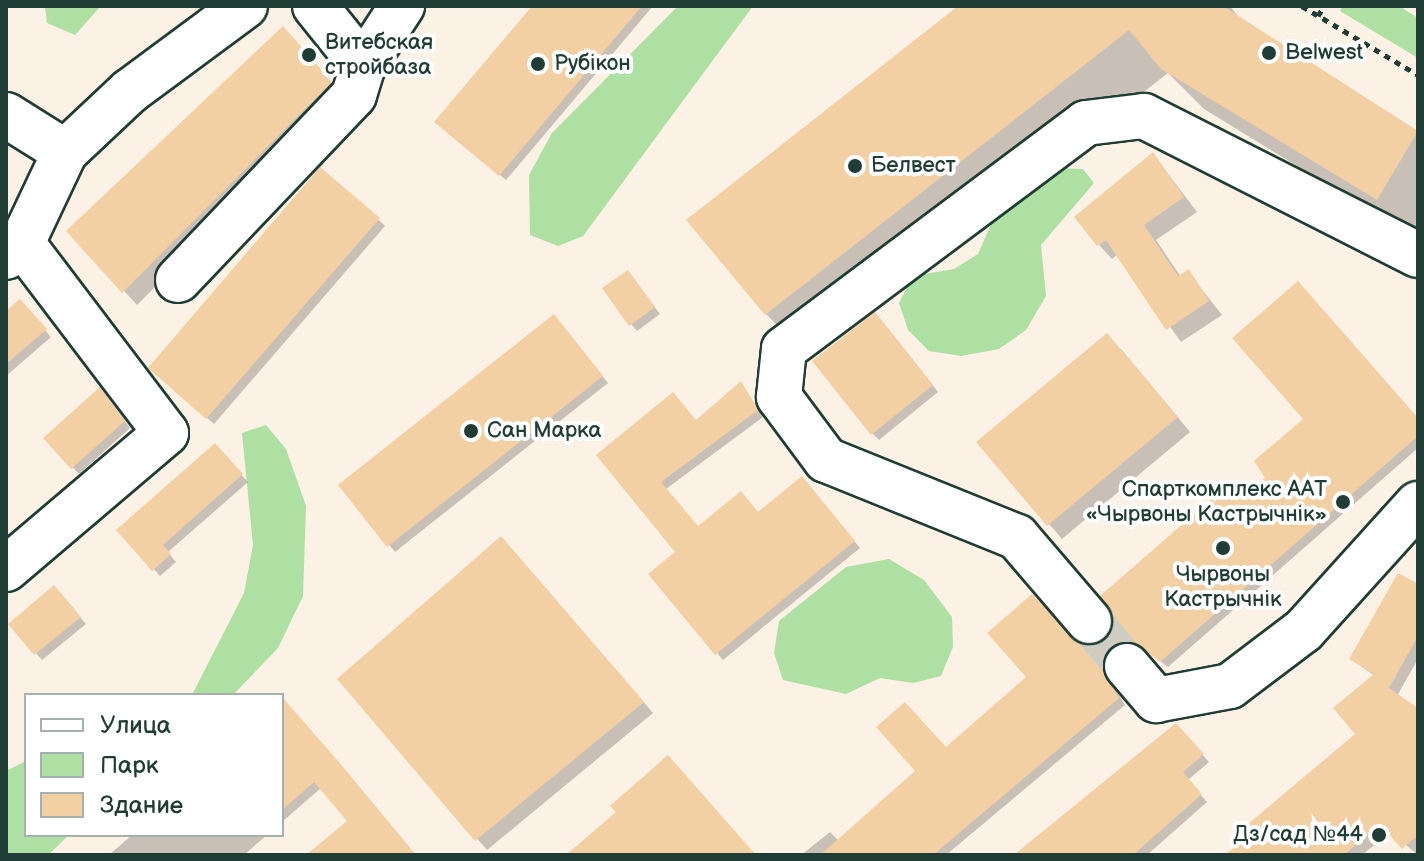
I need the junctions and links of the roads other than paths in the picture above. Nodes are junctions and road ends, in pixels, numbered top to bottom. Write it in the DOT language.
graph roads {
  1 [pos="245,6"];
  2 [pos="315,6"];
  3 [pos="402,6"];
  4 [pos="363,66"];
  5 [pos="6,115"];
  6 [pos="65,152"];
  7 [pos="14,250"];
  8 [pos="1418,255"];
  9 [pos="178,280"];
  10 [pos="1418,504"];
  11 [pos="6,569"];
  12 [pos="1089,621"];
  13 [pos="1127,666"];
  1 -- 6 [label="street"];
  2 -- 4 [label="street"];
  3 -- 4 [label="street"];
  4 -- 9 [label="street"];
  5 -- 6 [label="street"];
  6 -- 7 [label="street"];
  7 -- 11 [label="street"];
  8 -- 12 [label="street"];
  10 -- 13 [label="street"];
}
